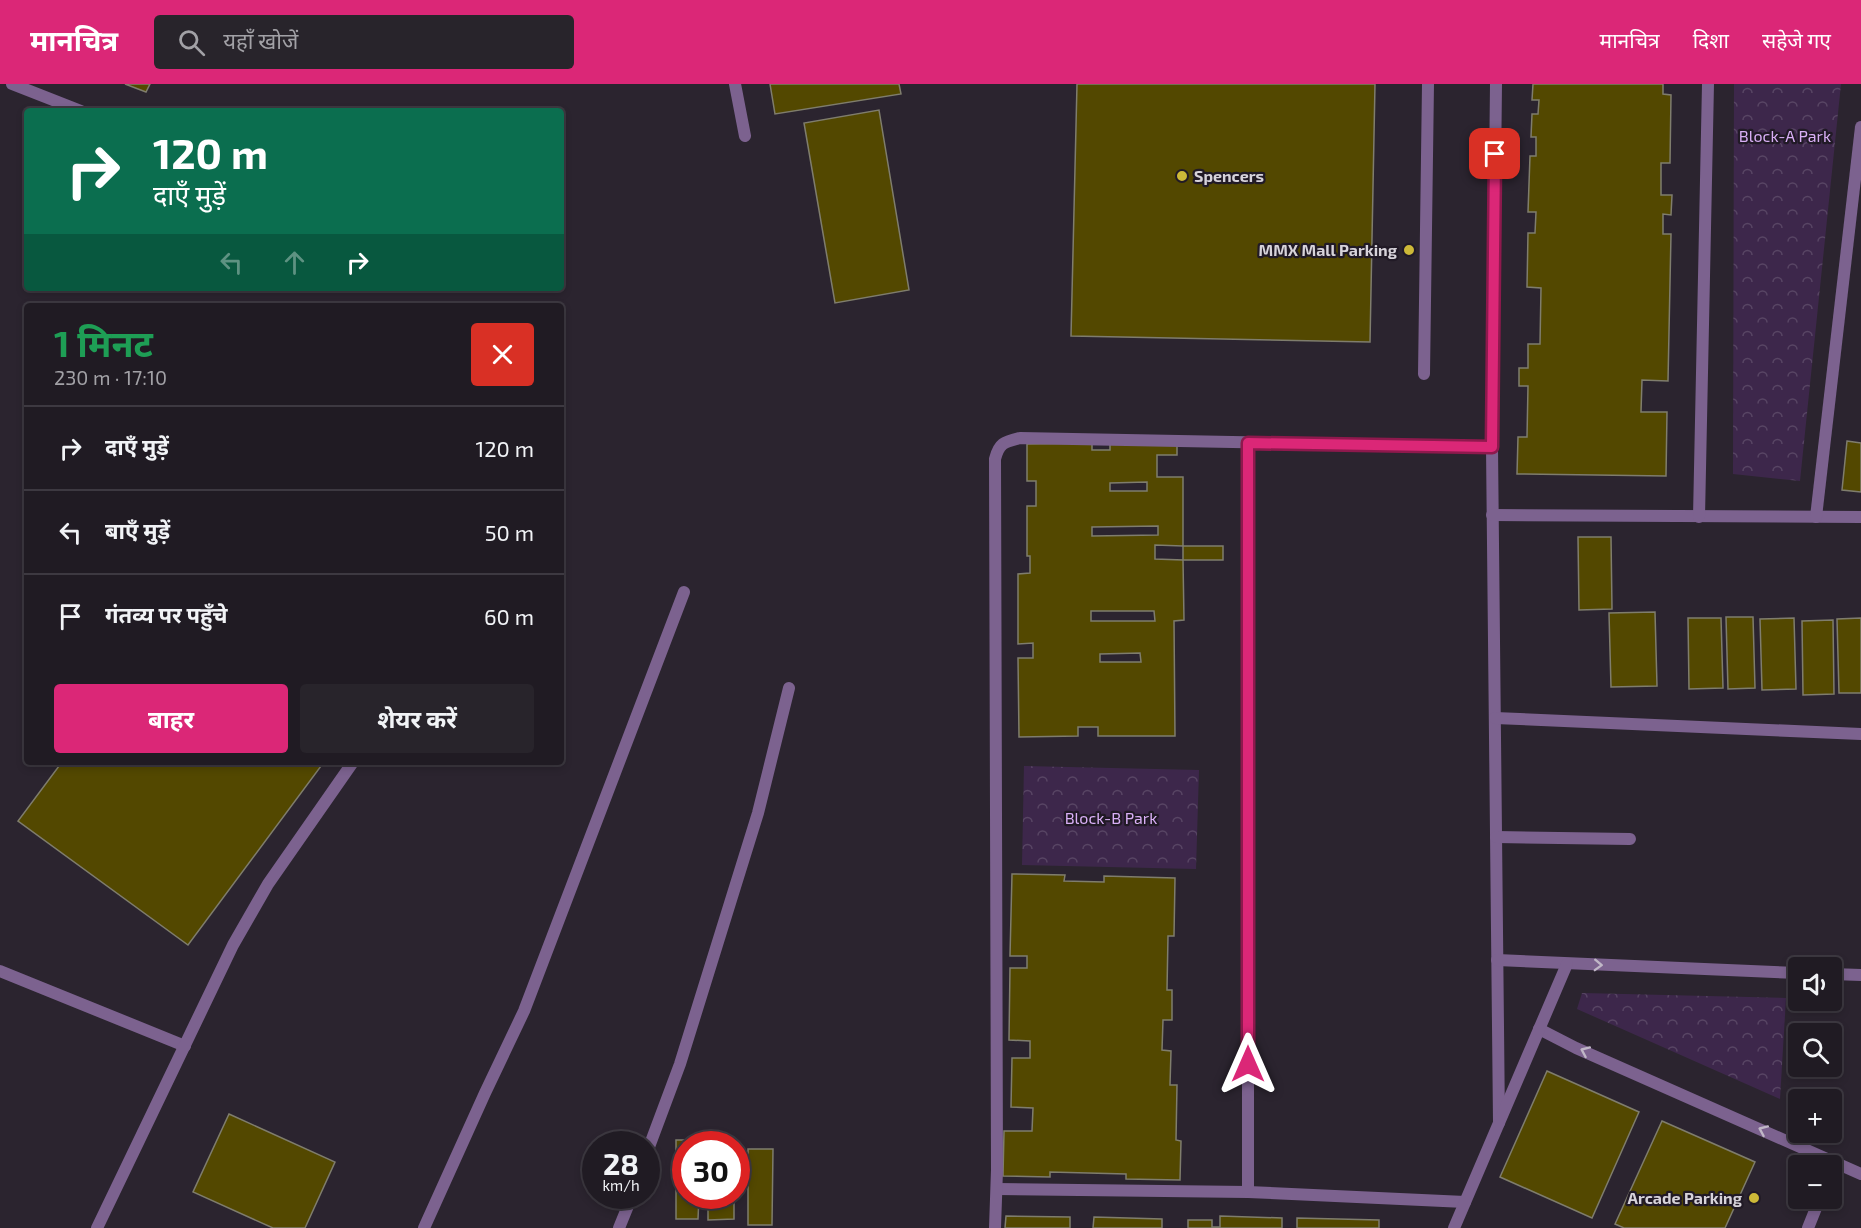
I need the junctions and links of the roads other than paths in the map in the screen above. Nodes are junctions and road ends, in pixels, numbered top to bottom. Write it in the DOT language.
graph roads {
  1 [pos="12,84"];
  2 [pos="735,84"];
  3 [pos="1428,84"];
  4 [pos="1496,84"];
  5 [pos="1708,84"];
  6 [pos="73,108"];
  7 [pos="1861,127"];
  8 [pos="745,136"];
  9 [pos="1424,374"];
  10 [pos="1248,443"];
  11 [pos="1492,447"];
  12 [pos="1492,515"];
  13 [pos="1699,517"];
  14 [pos="1816,517"];
  15 [pos="1861,517"];
  16 [pos="684,592"];
  17 [pos="789,688"];
  18 [pos="1495,718"];
  19 [pos="1861,734"];
  20 [pos="351,765"];
  21 [pos="1496,837"];
  22 [pos="1630,839"];
  23 [pos="1497,960"];
  24 [pos="1567,964"];
  25 [pos="0,971"];
  26 [pos="1788,973"];
  27 [pos="1842,974"];
  28 [pos="1861,975"];
  29 [pos="1539,1029"];
  30 [pos="185,1047"];
  31 [pos="1499,1123"];
  32 [pos="655,1131"];
  33 [pos="1807,1155"];
  34 [pos="1842,1169"];
  35 [pos="1861,1174"];
  36 [pos="997,1190"];
  37 [pos="1248,1192"];
  38 [pos="1465,1202"];
  39 [pos="628,1209"];
  40 [pos="1816,1209"];
  41 [pos="623,1227"];
  42 [pos="97,1228"];
  43 [pos="424,1228"];
  44 [pos="995,1228"];
  45 [pos="1454,1228"];
  46 [pos="1808,1228"];
  1 -- 6 [label="street"];
  2 -- 8 [label="street"];
  3 -- 9 [label="street"];
  4 -- 11 [label="street"];
  5 -- 13 [label="street"];
  7 -- 14 [label="street"];
  10 -- 11 [label="street"];
  10 -- 36 [label="street"];
  10 -- 37 [label="street"];
  11 -- 12 [label="street"];
  12 -- 13 [label="street"];
  12 -- 18 [label="street"];
  13 -- 14 [label="street"];
  14 -- 15 [label="street"];
  16 -- 43 [label="street"];
  17 -- 32 [label="street"];
  18 -- 19 [label="street"];
  18 -- 21 [label="street"];
  20 -- 30 [label="street"];
  21 -- 22 [label="street"];
  21 -- 23 [label="street"];
  23 -- 24 [label="street"];
  23 -- 31 [label="street"];
  24 -- 26 [label="street, one-way"];
  24 -- 29 [label="street"];
  25 -- 30 [label="street"];
  27 -- 28 [label="street"];
  29 -- 31 [label="street"];
  33 -- 29 [label="street, one-way"];
  30 -- 42 [label="street"];
  31 -- 38 [label="street"];
  34 -- 35 [label="street"];
  36 -- 37 [label="street"];
  36 -- 44 [label="street"];
  37 -- 38 [label="street"];
  38 -- 45 [label="street"];
  39 -- 41 [label="street"];
  40 -- 46 [label="street"];
}
